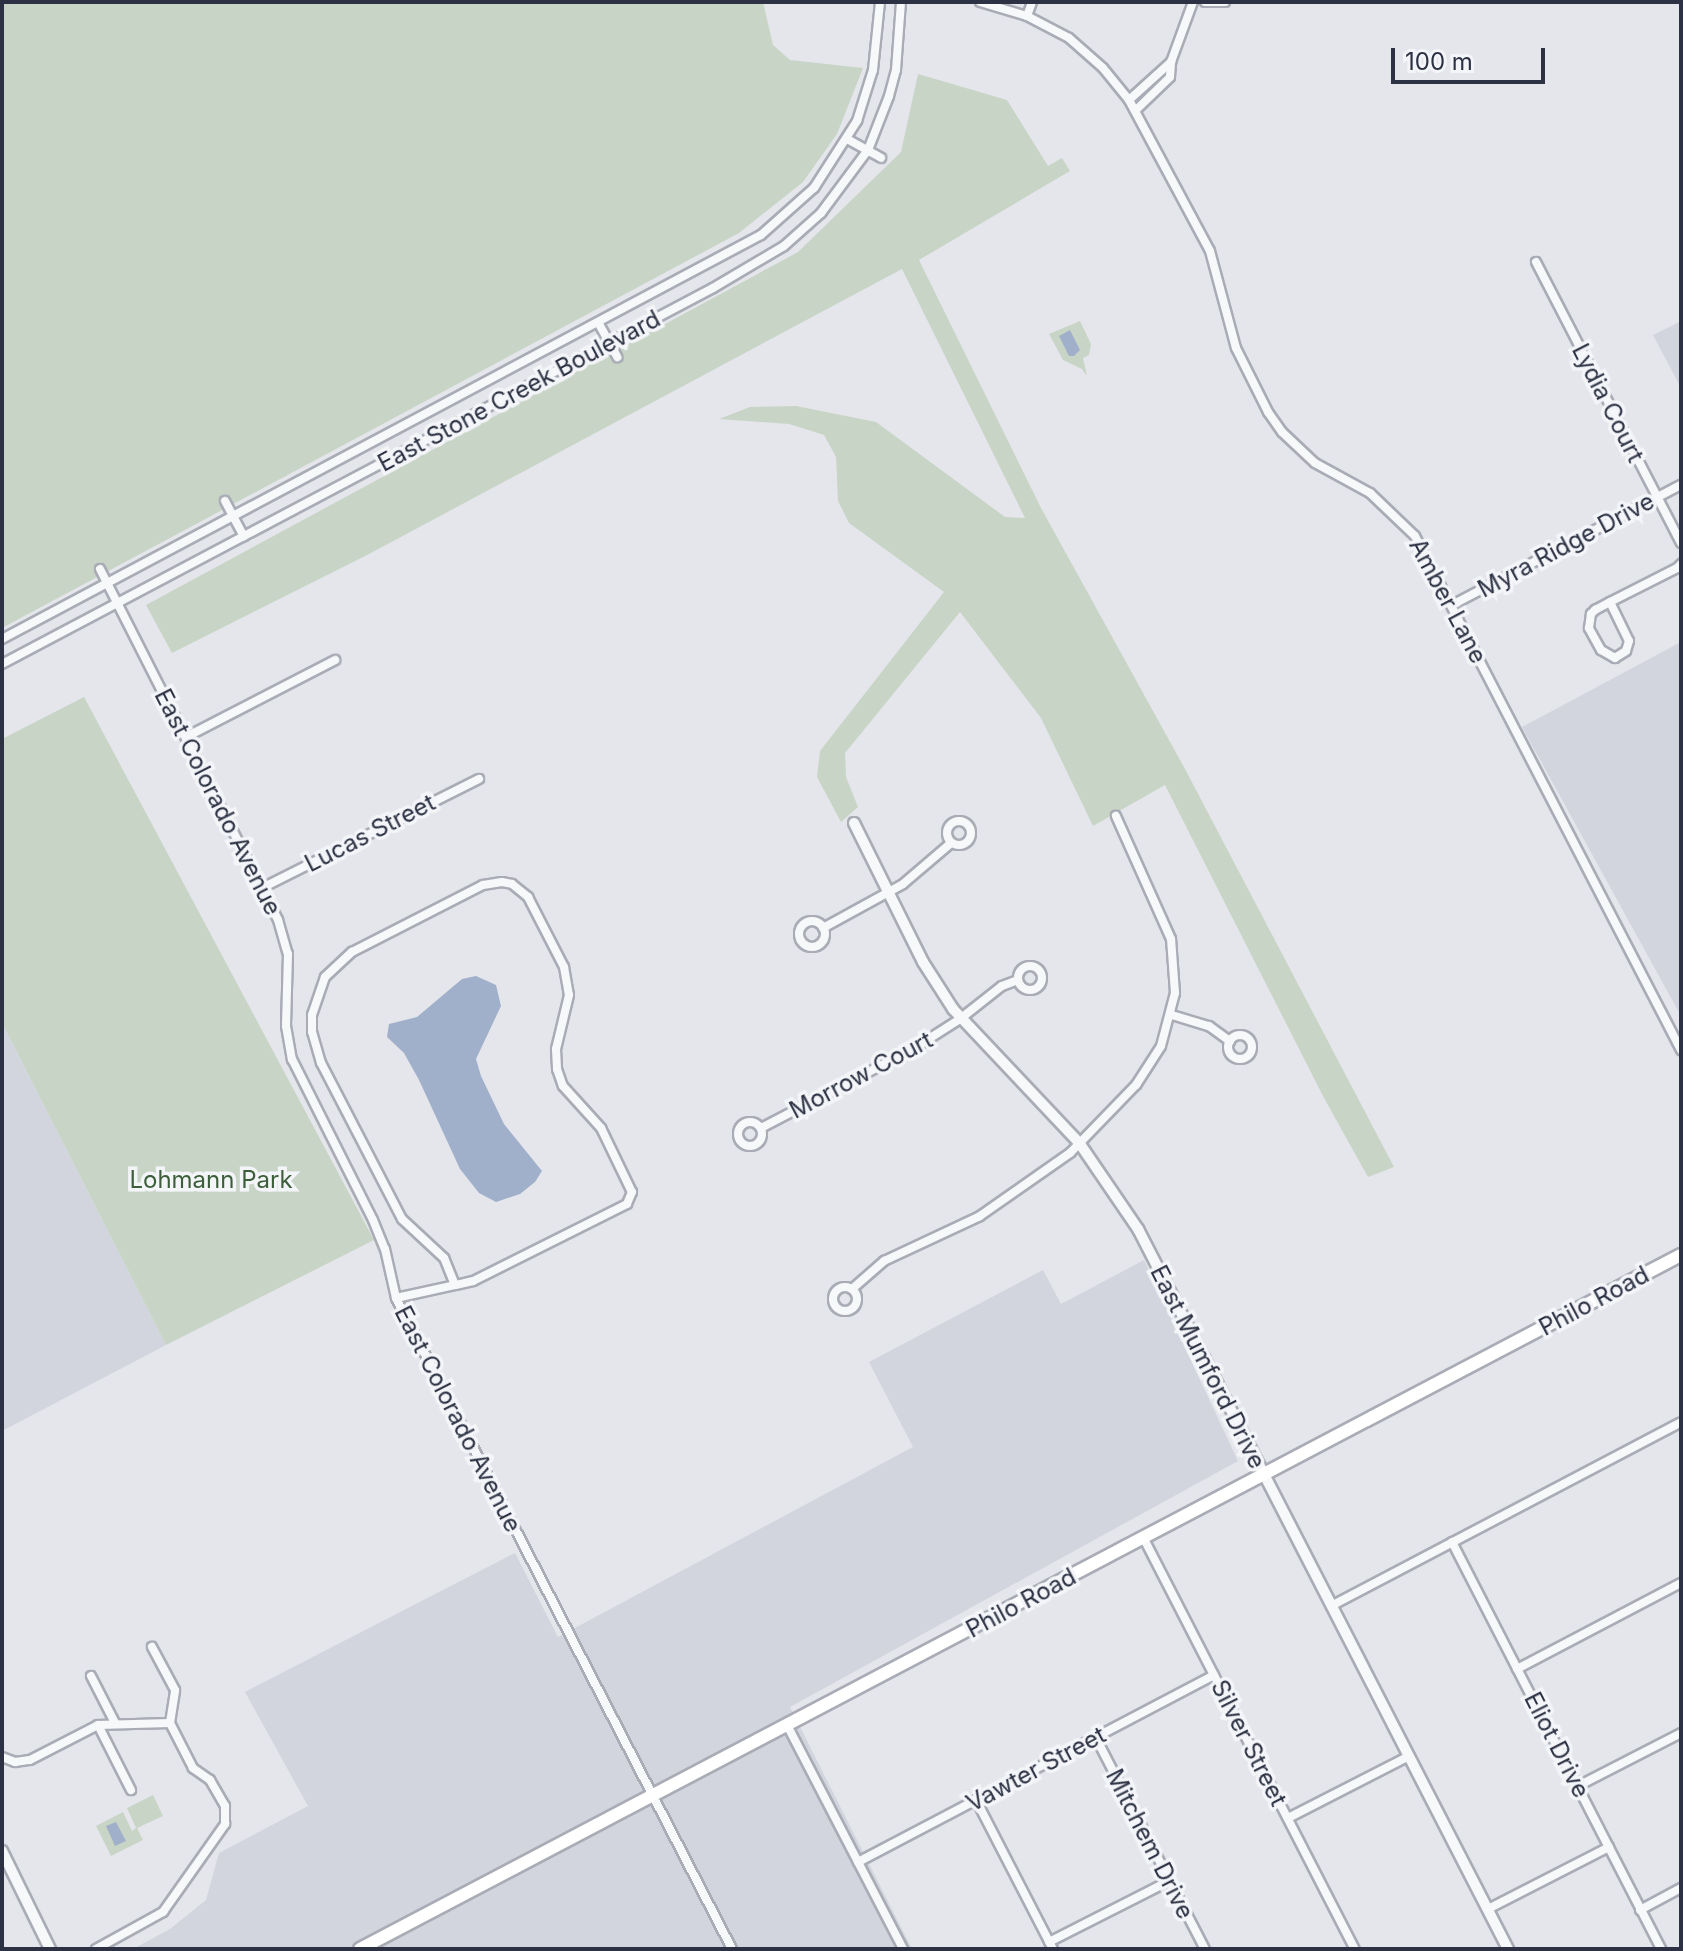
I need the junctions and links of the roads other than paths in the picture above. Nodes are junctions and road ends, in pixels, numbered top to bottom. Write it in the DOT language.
graph roads {
  1 [pos="880,2"];
  2 [pos="901,2"];
  3 [pos="980,2"];
  4 [pos="1032,2"];
  5 [pos="1193,2"];
  6 [pos="1205,2"];
  7 [pos="1225,2"];
  8 [pos="1027,16"];
  9 [pos="1171,62"];
  10 [pos="1129,100"];
  11 [pos="1136,110"];
  12 [pos="847,139"];
  13 [pos="868,150"];
  14 [pos="881,158"];
  15 [pos="1536,262"];
  16 [pos="599,324"];
  17 [pos="609,342"];
  18 [pos="617,357"];
  19 [pos="1681,485"];
  20 [pos="1657,497"];
  21 [pos="225,501"];
  22 [pos="233,516"];
  23 [pos="244,536"];
  24 [pos="1681,543"];
  25 [pos="1681,564"];
  26 [pos="100,569"];
  27 [pos="107,584"];
  28 [pos="1610,602"];
  29 [pos="117,603"];
  30 [pos="1452,605"];
  31 [pos="2,639"];
  32 [pos="335,660"];
  33 [pos="2,664"];
  34 [pos="186,737"];
  35 [pos="479,779"];
  36 [pos="1116,816"];
  37 [pos="854,823"];
  38 [pos="951,843"];
  39 [pos="262,888"];
  40 [pos="889,893"];
  41 [pos="823,928"];
  42 [pos="1018,980"];
  43 [pos="1172,1015"];
  44 [pos="960,1019"];
  45 [pos="1230,1041"];
  46 [pos="1681,1050"];
  47 [pos="761,1128"];
  48 [pos="1080,1144"];
  49 [pos="1681,1255"];
  50 [pos="455,1285"];
  51 [pos="852,1289"];
  52 [pos="396,1298"];
  53 [pos="1681,1422"];
  54 [pos="1263,1473"];
  55 [pos="1143,1537"];
  56 [pos="1452,1542"];
  57 [pos="1681,1583"];
  58 [pos="1331,1606"];
  59 [pos="152,1647"];
  60 [pos="1517,1669"];
  61 [pos="1214,1675"];
  62 [pos="91,1676"];
  63 [pos="115,1723"];
  64 [pos="170,1723"];
  65 [pos="98,1725"];
  66 [pos="787,1725"];
  67 [pos="1681,1733"];
  68 [pos="1096,1738"];
  69 [pos="1409,1756"];
  70 [pos="2,1757"];
  71 [pos="1578,1786"];
  72 [pos="131,1790"];
  73 [pos="652,1795"];
  74 [pos="976,1800"];
  75 [pos="1288,1818"];
  76 [pos="1609,1847"];
  77 [pos="2,1853"];
  78 [pos="858,1862"];
  79 [pos="1169,1881"];
  80 [pos="1681,1888"];
  81 [pos="1488,1909"];
  82 [pos="1640,1910"];
  83 [pos="1051,1946"];
  84 [pos="50,1949"];
  85 [pos="96,1949"];
  86 [pos="360,1949"];
  87 [pos="732,1949"];
  88 [pos="903,1949"];
  89 [pos="1205,1949"];
  90 [pos="1355,1949"];
  91 [pos="1508,1949"];
  92 [pos="1661,1949"];
  1 -- 12 [label="street, East Stone Creek Boulevard"];
  2 -- 13 [label="street, East Stone Creek Boulevard"];
  3 -- 8 [label="street, Amber Lane"];
  4 -- 8 [label="street"];
  5 -- 9 [label="street"];
  6 -- 7 [label="street"];
  8 -- 10 [label="street, Amber Lane"];
  9 -- 10 [label="street"];
  9 -- 11 [label="street"];
  10 -- 11 [label="street, Amber Lane"];
  11 -- 30 [label="street, Amber Lane"];
  12 -- 13 [label="street"];
  12 -- 16 [label="street, East Stone Creek Boulevard"];
  13 -- 14 [label="street"];
  13 -- 17 [label="street, East Stone Creek Boulevard"];
  15 -- 20 [label="street, Lydia Court"];
  16 -- 17 [label="street"];
  16 -- 22 [label="street, East Stone Creek Boulevard"];
  17 -- 18 [label="street"];
  17 -- 23 [label="street, East Stone Creek Boulevard"];
  19 -- 20 [label="street, Myra Ridge Drive"];
  20 -- 24 [label="street, Lydia Court"];
  20 -- 30 [label="street, Myra Ridge Drive"];
  21 -- 22 [label="street"];
  22 -- 23 [label="street"];
  22 -- 27 [label="street, East Stone Creek Boulevard"];
  23 -- 29 [label="street, East Stone Creek Boulevard"];
  25 -- 28 [label="street"];
  26 -- 27 [label="street, East Colorado Avenue"];
  27 -- 29 [label="street, East Colorado Avenue"];
  27 -- 31 [label="street, East Stone Creek Boulevard"];
  28 -- 28 [label="street"];
  29 -- 33 [label="street, East Stone Creek Boulevard"];
  29 -- 34 [label="street, East Colorado Avenue"];
  30 -- 46 [label="street, Amber Lane"];
  32 -- 34 [label="street"];
  34 -- 39 [label="street, East Colorado Avenue"];
  35 -- 39 [label="street, Lucas Street"];
  36 -- 43 [label="street"];
  37 -- 40 [label="street, East Mumford Drive"];
  38 -- 40 [label="street"];
  39 -- 52 [label="street, East Colorado Avenue"];
  40 -- 41 [label="street"];
  40 -- 44 [label="street, East Mumford Drive"];
  42 -- 44 [label="street, Morrow Court"];
  43 -- 45 [label="street"];
  43 -- 48 [label="street"];
  44 -- 47 [label="street, Morrow Court"];
  44 -- 48 [label="street, East Mumford Drive"];
  48 -- 51 [label="street"];
  48 -- 54 [label="street, East Mumford Drive"];
  49 -- 54 [label="main road, Philo Road"];
  50 -- 50 [label="street"];
  50 -- 52 [label="street"];
  52 -- 73 [label="street, East Colorado Avenue"];
  53 -- 56 [label="street"];
  54 -- 55 [label="main road, Philo Road"];
  54 -- 58 [label="street, East Mumford Drive"];
  55 -- 61 [label="street, Silver Street"];
  55 -- 66 [label="main road, Philo Road"];
  56 -- 58 [label="street"];
  56 -- 60 [label="street, Eliot Drive"];
  57 -- 60 [label="street"];
  58 -- 69 [label="street, East Mumford Drive"];
  59 -- 64 [label="street"];
  60 -- 71 [label="street, Eliot Drive"];
  61 -- 68 [label="street, Vawter Street"];
  61 -- 75 [label="street, Silver Street"];
  62 -- 63 [label="street"];
  63 -- 64 [label="street"];
  63 -- 65 [label="street"];
  64 -- 85 [label="street"];
  65 -- 70 [label="street"];
  65 -- 72 [label="street"];
  66 -- 73 [label="main road, Philo Road"];
  66 -- 78 [label="street"];
  67 -- 71 [label="street"];
  68 -- 74 [label="street, Vawter Street"];
  68 -- 79 [label="street, Mitchem Drive"];
  69 -- 75 [label="street"];
  69 -- 81 [label="street, East Mumford Drive"];
  71 -- 76 [label="street, Eliot Drive"];
  73 -- 86 [label="main road, Philo Road"];
  73 -- 87 [label="street, East Colorado Avenue"];
  74 -- 78 [label="street, Vawter Street"];
  74 -- 83 [label="street"];
  75 -- 90 [label="street, Silver Street"];
  76 -- 81 [label="street"];
  76 -- 82 [label="street, Eliot Drive"];
  77 -- 84 [label="street"];
  78 -- 88 [label="street"];
  79 -- 83 [label="street"];
  79 -- 89 [label="street, Mitchem Drive"];
  80 -- 82 [label="street"];
  81 -- 91 [label="street, East Mumford Drive"];
  82 -- 92 [label="street, Eliot Drive"];
}
